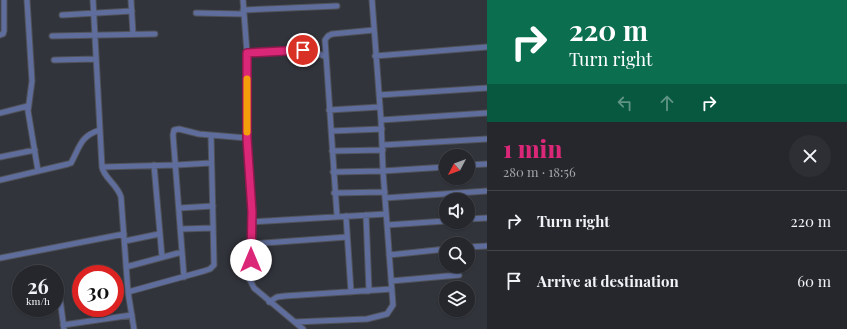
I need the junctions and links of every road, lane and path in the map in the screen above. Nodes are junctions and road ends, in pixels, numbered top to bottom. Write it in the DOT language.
graph roads {
  1 [pos="4,0"];
  2 [pos="27,0"];
  3 [pos="93,0"];
  4 [pos="132,0"];
  5 [pos="243,0"];
  6 [pos="372,0"];
  7 [pos="337,6"];
  8 [pos="132,11"];
  9 [pos="244,12"];
  10 [pos="196,13"];
  11 [pos="94,14"];
  12 [pos="62,15"];
  13 [pos="374,30"];
  14 [pos="133,34"];
  15 [pos="155,34"];
  16 [pos="0,35"];
  17 [pos="52,36"];
  18 [pos="95,36"];
  19 [pos="487,47"];
  20 [pos="247,53"];
  21 [pos="375,56"];
  22 [pos="326,57"];
  23 [pos="96,59"];
  24 [pos="54,60"];
  25 [pos="487,88"];
  26 [pos="379,95"];
  27 [pos="28,106"];
  28 [pos="380,107"];
  29 [pos="329,110"];
  30 [pos="0,113"];
  31 [pos="487,113"];
  32 [pos="381,120"];
  33 [pos="382,129"];
  34 [pos="100,130"];
  35 [pos="330,131"];
  36 [pos="211,135"];
  37 [pos="247,138"];
  38 [pos="487,139"];
  39 [pos="383,148"];
  40 [pos="35,150"];
  41 [pos="332,151"];
  42 [pos="0,157"];
  43 [pos="212,163"];
  44 [pos="487,164"];
  45 [pos="154,165"];
  46 [pos="475,165"];
  47 [pos="102,166"];
  48 [pos="176,166"];
  49 [pos="439,167"];
  50 [pos="38,171"];
  51 [pos="383,171"];
  52 [pos="333,172"];
  53 [pos="0,180"];
  54 [pos="487,190"];
  55 [pos="334,193"];
  56 [pos="385,195"];
  57 [pos="213,206"];
  58 [pos="180,208"];
  59 [pos="386,214"];
  60 [pos="366,215"];
  61 [pos="337,216"];
  62 [pos="346,216"];
  63 [pos="487,218"];
  64 [pos="475,219"];
  65 [pos="439,221"];
  66 [pos="252,222"];
  67 [pos="387,225"];
  68 [pos="213,228"];
  69 [pos="180,229"];
  70 [pos="124,234"];
  71 [pos="160,234"];
  72 [pos="347,237"];
  73 [pos="124,241"];
  74 [pos="251,244"];
  75 [pos="487,246"];
  76 [pos="475,247"];
  77 [pos="439,250"];
  78 [pos="182,252"];
  79 [pos="389,255"];
  80 [pos="162,257"];
  81 [pos="0,258"];
  82 [pos="126,267"];
  83 [pos="459,275"];
  84 [pos="184,277"];
  85 [pos="391,281"];
  86 [pos="392,289"];
  87 [pos="369,291"];
  88 [pos="128,292"];
  89 [pos="351,292"];
  90 [pos="270,302"];
  91 [pos="132,315"];
  92 [pos="63,317"];
  93 [pos="295,322"];
  94 [pos="64,327"];
  95 [pos="134,329"];
  96 [pos="303,329"];
  1 -- 16 [label="street"];
  2 -- 27 [label="street"];
  3 -- 11 [label="street"];
  4 -- 8 [label="street"];
  5 -- 9 [label="street"];
  6 -- 13 [label="street"];
  7 -- 9 [label="street"];
  8 -- 11 [label="street"];
  8 -- 14 [label="street"];
  9 -- 10 [label="street"];
  9 -- 20 [label="street"];
  11 -- 12 [label="street"];
  11 -- 18 [label="street"];
  13 -- 21 [label="street"];
  13 -- 22 [label="street"];
  14 -- 15 [label="street"];
  14 -- 18 [label="street"];
  17 -- 18 [label="street"];
  18 -- 23 [label="street"];
  19 -- 21 [label="street"];
  20 -- 22 [label="street"];
  20 -- 37 [label="street"];
  21 -- 26 [label="street"];
  22 -- 29 [label="street"];
  23 -- 24 [label="street"];
  23 -- 34 [label="street"];
  25 -- 26 [label="street"];
  26 -- 28 [label="street"];
  27 -- 30 [label="street"];
  27 -- 40 [label="street"];
  28 -- 29 [label="street"];
  28 -- 32 [label="street"];
  29 -- 35 [label="street"];
  31 -- 32 [label="street"];
  32 -- 33 [label="street"];
  33 -- 35 [label="street"];
  33 -- 39 [label="street"];
  34 -- 47 [label="street"];
  34 -- 50 [label="street"];
  35 -- 41 [label="street"];
  36 -- 37 [label="street"];
  36 -- 43 [label="street"];
  36 -- 48 [label="street"];
  37 -- 66 [label="street"];
  38 -- 39 [label="street"];
  39 -- 41 [label="street"];
  39 -- 51 [label="street"];
  40 -- 42 [label="street"];
  40 -- 50 [label="street"];
  41 -- 52 [label="street"];
  43 -- 48 [label="street"];
  43 -- 57 [label="street"];
  44 -- 46 [label="street"];
  45 -- 47 [label="street"];
  45 -- 48 [label="street"];
  45 -- 71 [label="street"];
  47 -- 70 [label="street"];
  48 -- 58 [label="street"];
  49 -- 51 [label="street"];
  50 -- 53 [label="street"];
  51 -- 52 [label="street"];
  51 -- 56 [label="street"];
  52 -- 55 [label="street"];
  54 -- 56 [label="street"];
  55 -- 56 [label="street"];
  55 -- 61 [label="street"];
  56 -- 59 [label="street"];
  57 -- 58 [label="street"];
  57 -- 68 [label="street"];
  58 -- 69 [label="street"];
  59 -- 60 [label="street"];
  59 -- 67 [label="street"];
  60 -- 62 [label="street"];
  60 -- 87 [label="street"];
  61 -- 62 [label="street"];
  61 -- 66 [label="street"];
  62 -- 72 [label="street"];
  63 -- 64 [label="street"];
  65 -- 67 [label="street"];
  66 -- 74 [label="street"];
  67 -- 79 [label="street"];
  68 -- 69 [label="street"];
  68 -- 84 [label="street"];
  69 -- 78 [label="street"];
  70 -- 73 [label="street"];
  70 -- 81 [label="street"];
  71 -- 73 [label="street"];
  71 -- 80 [label="street"];
  72 -- 74 [label="street"];
  72 -- 89 [label="street"];
  73 -- 82 [label="street"];
  74 -- 90 [label="street"];
  75 -- 76 [label="street"];
  77 -- 79 [label="street"];
  78 -- 80 [label="street"];
  78 -- 84 [label="street"];
  79 -- 85 [label="street"];
  80 -- 82 [label="street"];
  82 -- 88 [label="street"];
  83 -- 85 [label="street"];
  84 -- 88 [label="street"];
  85 -- 86 [label="street"];
  86 -- 87 [label="street"];
  86 -- 93 [label="street"];
  87 -- 89 [label="street"];
  88 -- 91 [label="street"];
  89 -- 90 [label="street"];
  90 -- 93 [label="street"];
  91 -- 94 [label="street"];
  91 -- 95 [label="street"];
  92 -- 94 [label="street"];
  93 -- 96 [label="street"];
}
